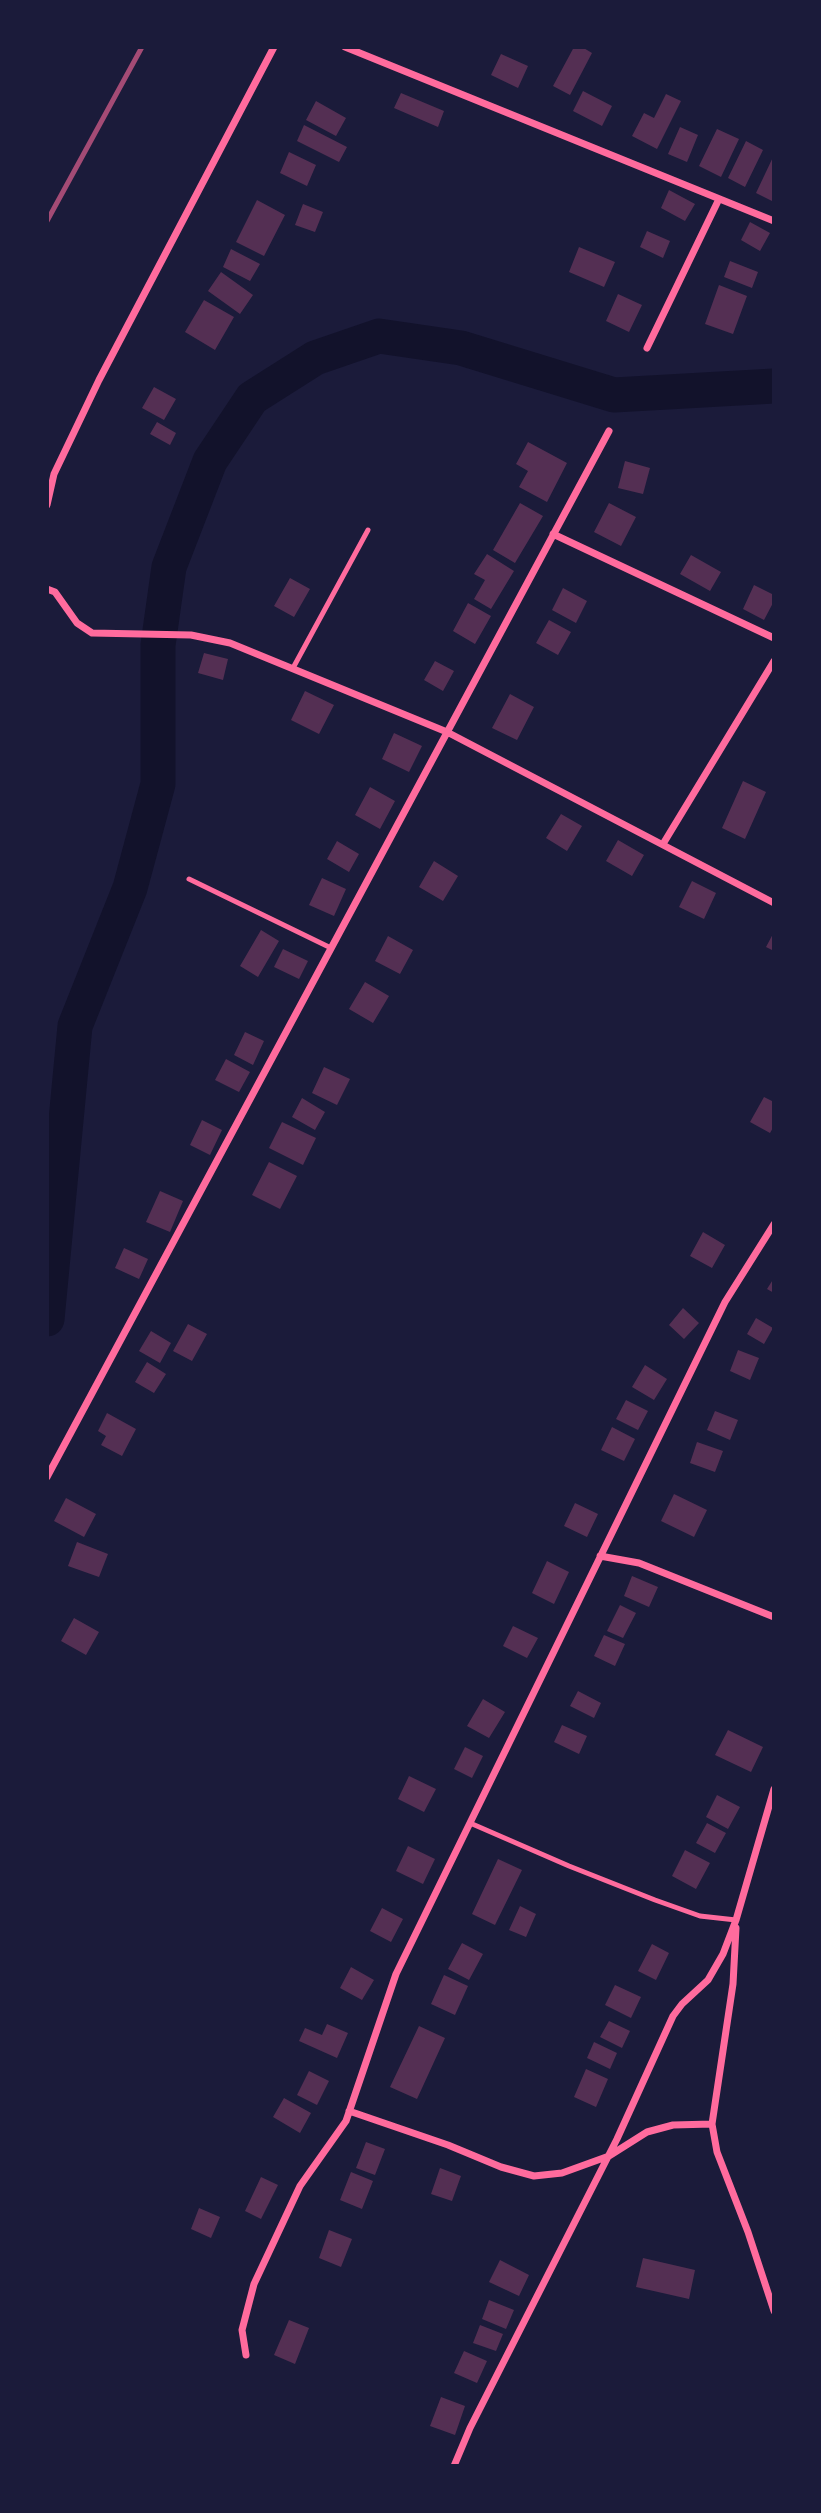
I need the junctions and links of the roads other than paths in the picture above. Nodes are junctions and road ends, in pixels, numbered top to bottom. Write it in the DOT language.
graph roads {
  1 [pos="274,47"];
  2 [pos="345,47"];
  3 [pos="719,199"];
  4 [pos="774,221"];
  5 [pos="647,348"];
  6 [pos="608,431"];
  7 [pos="47,505"];
  8 [pos="368,530"];
  9 [pos="553,534"];
  10 [pos="47,589"];
  11 [pos="774,638"];
  12 [pos="774,661"];
  13 [pos="293,668"];
  14 [pos="447,732"];
  15 [pos="663,844"];
  16 [pos="189,879"];
  17 [pos="774,903"];
  18 [pos="331,948"];
  19 [pos="774,1224"];
  20 [pos="47,1477"];
  21 [pos="600,1556"];
  22 [pos="774,1617"];
  23 [pos="774,1788"];
  24 [pos="470,1823"];
  25 [pos="736,1920"];
  26 [pos="349,2111"];
  27 [pos="712,2124"];
  28 [pos="609,2156"];
  29 [pos="774,2311"];
  30 [pos="246,2355"];
  31 [pos="454,2466"];
  1 -- 7 [label="street"];
  2 -- 3 [label="street"];
  3 -- 4 [label="street"];
  3 -- 5 [label="street"];
  6 -- 9 [label="street"];
  8 -- 13 [label="lane"];
  9 -- 11 [label="street"];
  9 -- 14 [label="street"];
  10 -- 13 [label="street"];
  12 -- 15 [label="street"];
  13 -- 14 [label="street"];
  14 -- 15 [label="street"];
  14 -- 18 [label="street"];
  15 -- 17 [label="street"];
  16 -- 18 [label="lane"];
  18 -- 20 [label="street"];
  19 -- 21 [label="street"];
  21 -- 22 [label="street"];
  21 -- 24 [label="street"];
  23 -- 25 [label="street"];
  24 -- 25 [label="lane"];
  24 -- 26 [label="street"];
  25 -- 27 [label="street"];
  25 -- 28 [label="street"];
  26 -- 28 [label="street"];
  26 -- 30 [label="street"];
  27 -- 28 [label="street"];
  27 -- 29 [label="street"];
  28 -- 31 [label="street"];
}
